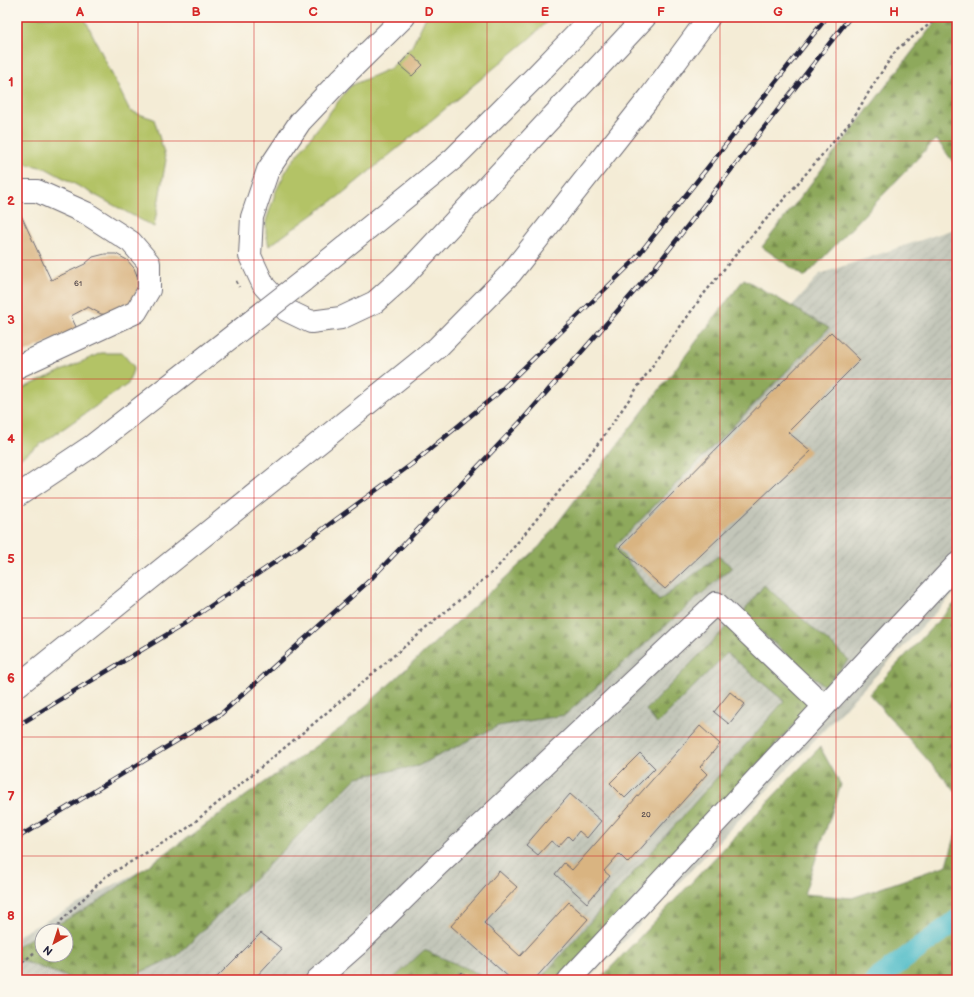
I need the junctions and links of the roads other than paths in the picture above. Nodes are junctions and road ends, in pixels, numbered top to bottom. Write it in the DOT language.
graph roads {
  1 [pos="404,17"];
  2 [pos="593,17"];
  3 [pos="645,17"];
  4 [pos="710,17"];
  5 [pos="17,191"];
  6 [pos="17,367"];
  7 [pos="17,496"];
  8 [pos="957,564"];
  9 [pos="17,686"];
  10 [pos="824,706"];
  11 [pos="317,980"];
  12 [pos="569,980"];
  1 -- 3 [label="main road"];
  2 -- 7 [label="main road, bridge"];
  4 -- 9 [label="main road"];
  5 -- 6 [label="main road"];
  8 -- 10 [label="main road"];
  10 -- 11 [label="main road"];
  10 -- 12 [label="main road"];
}
